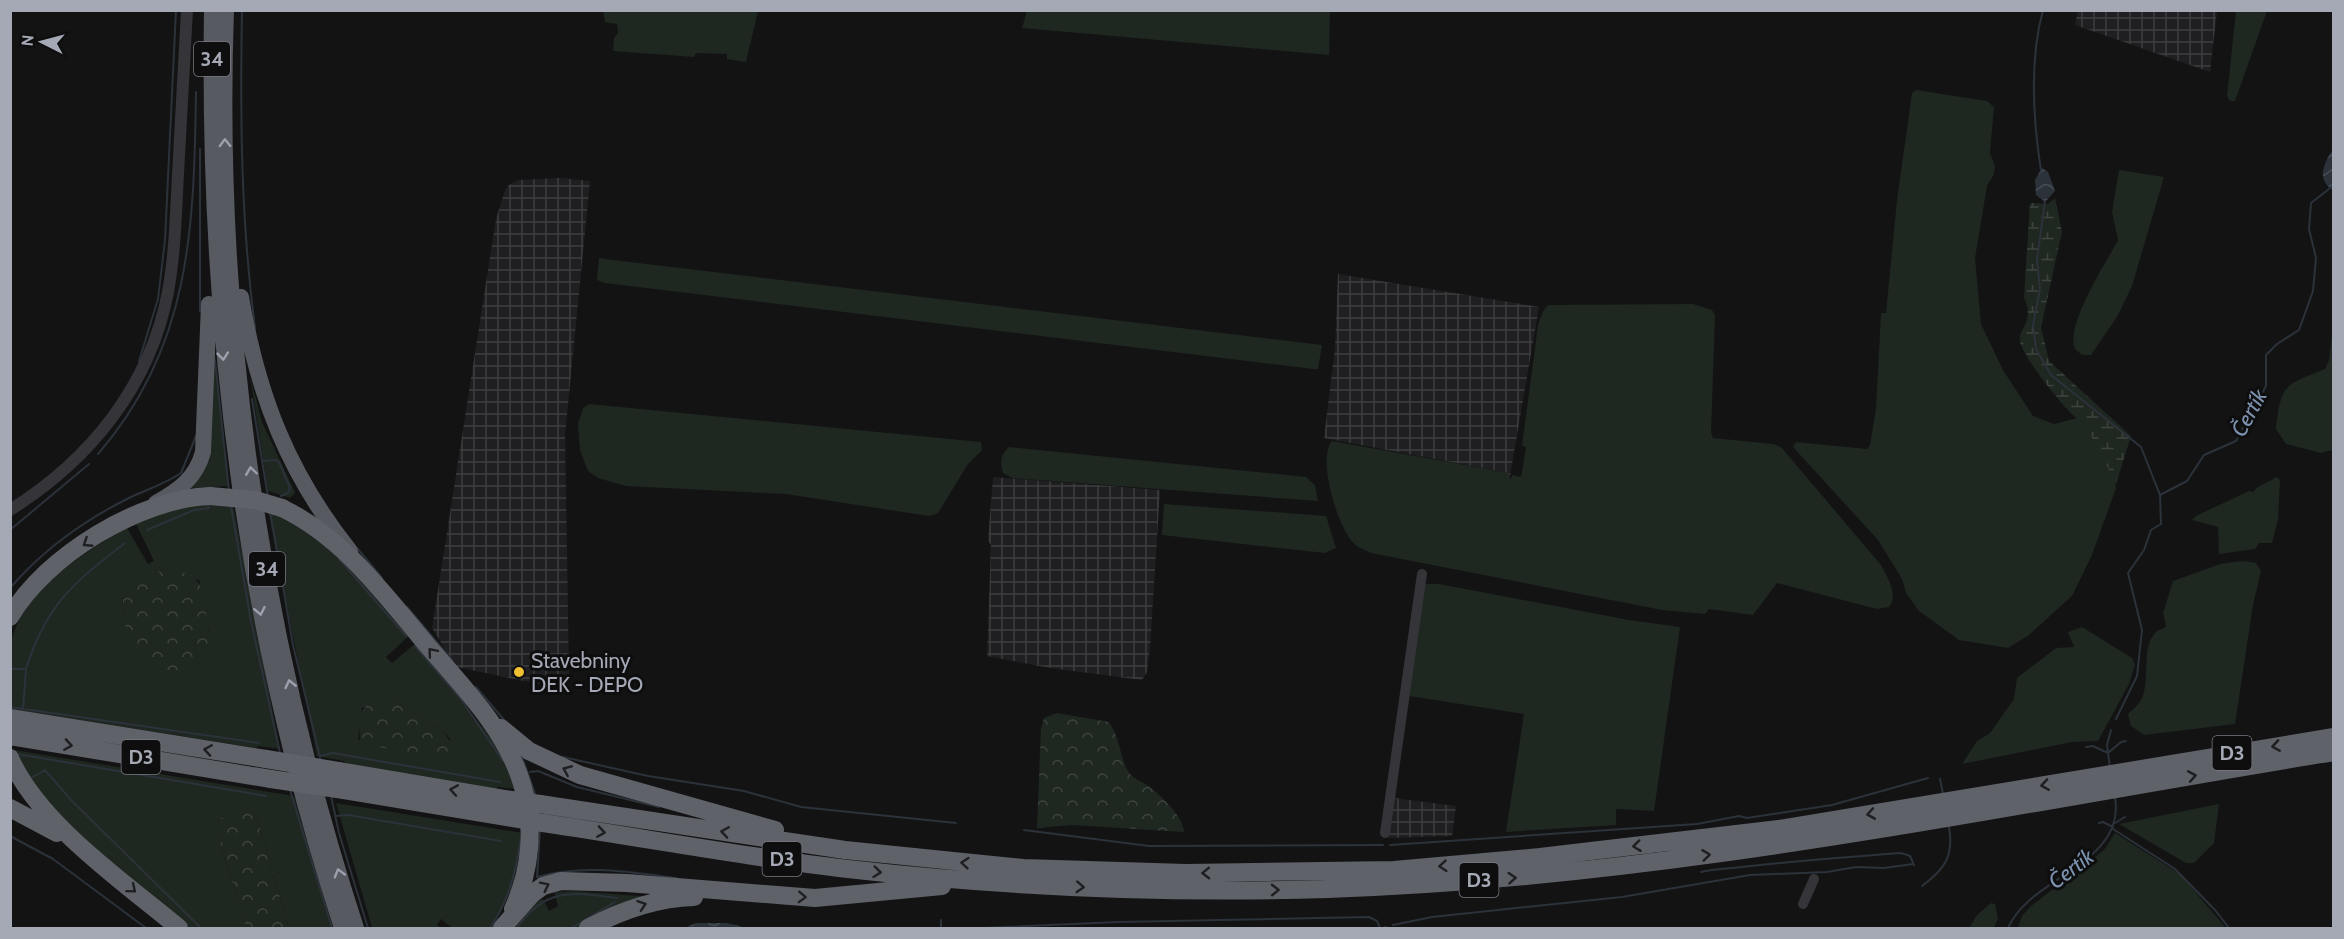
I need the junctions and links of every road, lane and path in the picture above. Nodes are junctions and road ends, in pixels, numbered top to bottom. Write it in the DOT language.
graph roads {
  1 [pos="186,10"];
  2 [pos="212,10"];
  3 [pos="226,10"];
  4 [pos="226,202"];
  5 [pos="213,213"];
  6 [pos="10,510"];
  7 [pos="138,513"];
  8 [pos="1422,574"];
  9 [pos="381,590"];
  10 [pos="29,592"];
  11 [pos="10,617"];
  12 [pos="10,630"];
  13 [pos="470,696"];
  14 [pos="10,718"];
  15 [pos="10,736"];
  16 [pos="2334,737"];
  17 [pos="2334,752"];
  18 [pos="10,758"];
  19 [pos="2133,778"];
  20 [pos="10,808"];
  21 [pos="512,809"];
  22 [pos="1939,810"];
  23 [pos="1385,833"];
  24 [pos="845,850"];
  25 [pos="87,851"];
  26 [pos="1814,879"];
  27 [pos="1022,883"];
  28 [pos="777,897"];
  29 [pos="1803,904"];
  30 [pos="503,927"];
  31 [pos="179,928"];
  32 [pos="342,928"];
  33 [pos="356,928"];
  34 [pos="588,928"];
  1 -- 6 [label="street"];
  2 -- 5 [label="highway, 34"];
  4 -- 3 [label="highway, 34, one-way"];
  4 -- 9 [label="highway"];
  33 -- 4 [label="highway, 34, one-way"];
  5 -- 7 [label="highway"];
  5 -- 32 [label="highway, 34, one-way"];
  7 -- 9 [label="highway, bridge"];
  7 -- 10 [label="highway, one-way"];
  8 -- 23 [label="street"];
  13 -- 9 [label="highway, one-way"];
  10 -- 11 [label="highway"];
  10 -- 12 [label="highway"];
  24 -- 13 [label="highway, one-way"];
  13 -- 30 [label="highway"];
  21 -- 14 [label="highway, D3, one-way, bridge"];
  15 -- 21 [label="highway, D3, one-way, bridge"];
  16 -- 19 [label="highway, D3, one-way"];
  19 -- 17 [label="highway, D3, one-way"];
  18 -- 25 [label="highway"];
  19 -- 22 [label="highway, D3"];
  20 -- 25 [label="highway"];
  24 -- 21 [label="highway, D3, one-way, bridge"];
  21 -- 27 [label="highway, D3, one-way, bridge"];
  22 -- 24 [label="highway, D3, one-way"];
  27 -- 22 [label="highway, D3, one-way"];
  25 -- 31 [label="highway, one-way"];
  26 -- 29 [label="street"];
  28 -- 27 [label="highway, one-way"];
  30 -- 28 [label="highway, one-way"];
  34 -- 28 [label="highway, one-way"];
}
